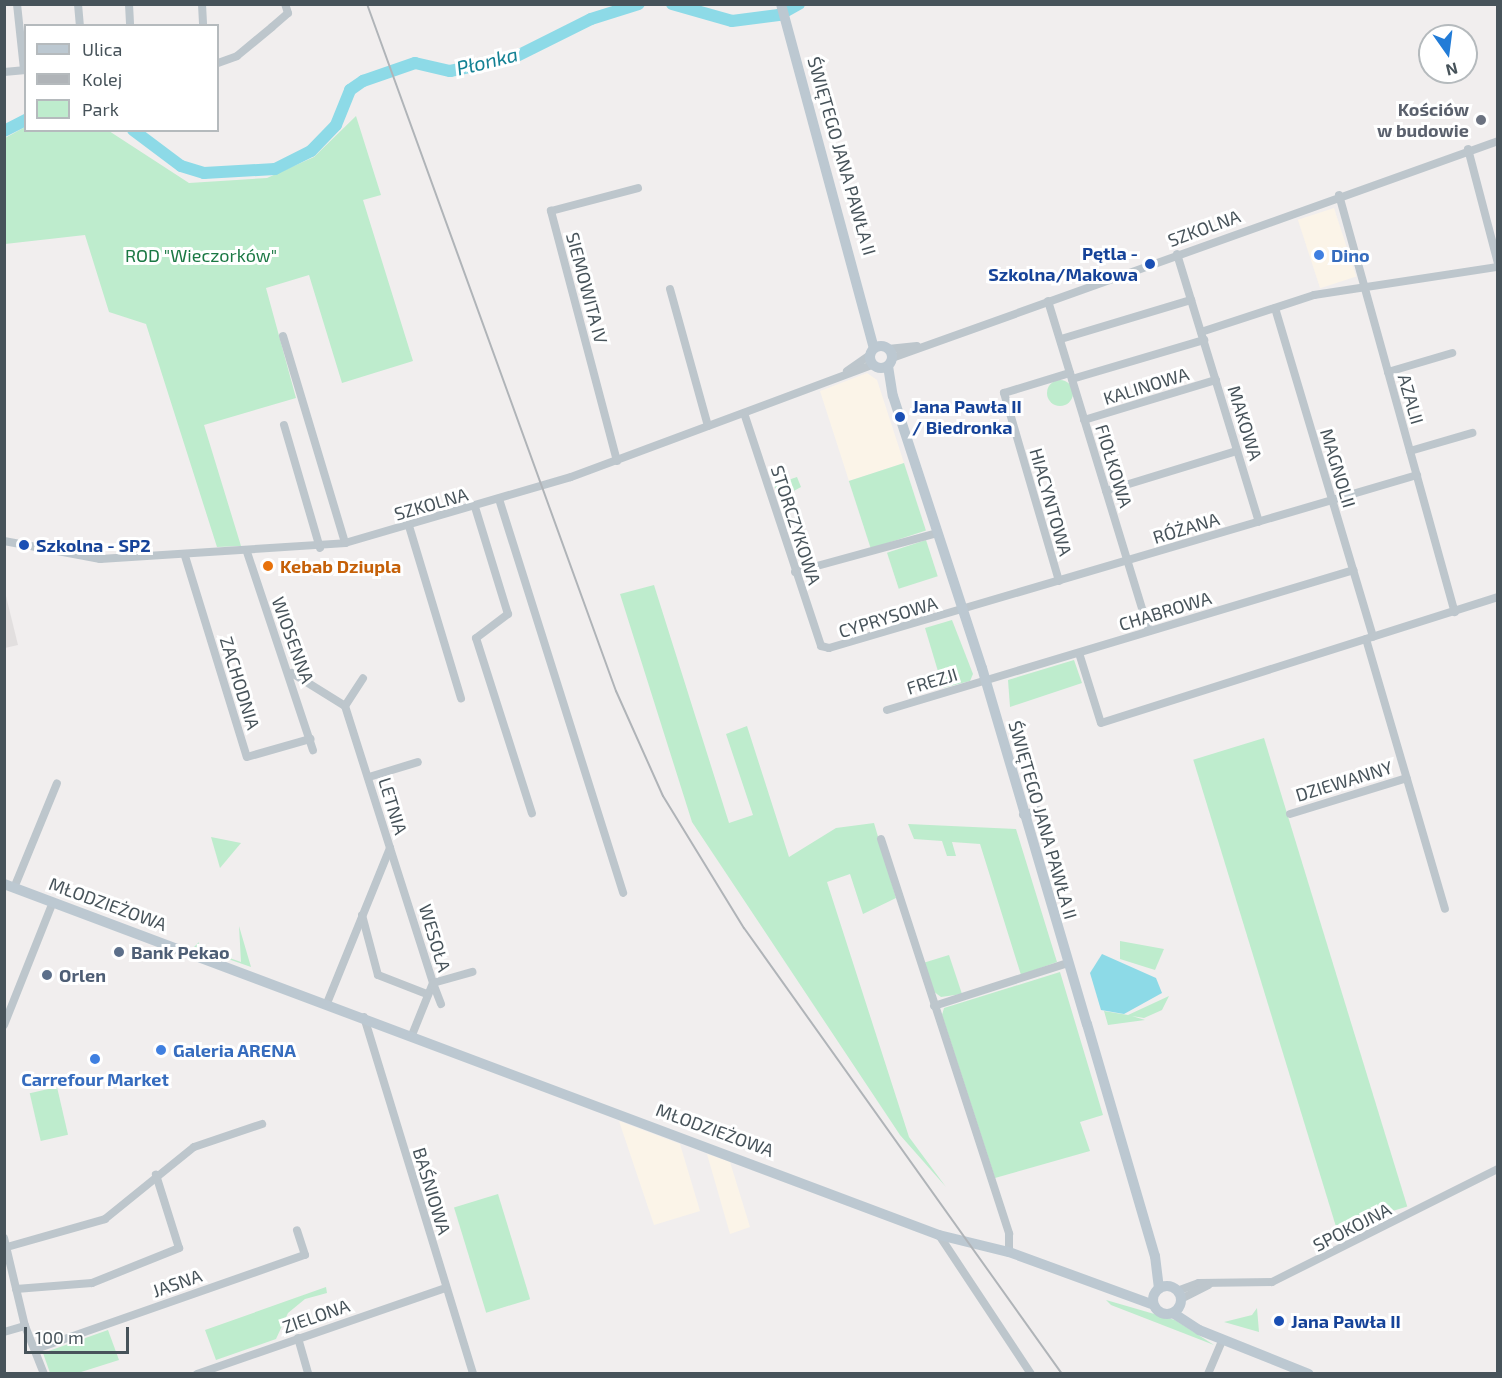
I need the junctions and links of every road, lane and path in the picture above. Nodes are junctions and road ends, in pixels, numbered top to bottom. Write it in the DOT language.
graph roads {
  1 [pos="17,4"];
  2 [pos="78,4"];
  3 [pos="129,4"];
  4 [pos="202,4"];
  5 [pos="781,4"];
  6 [pos="287,6"];
  7 [pos="80,24"];
  8 [pos="130,24"];
  9 [pos="203,24"];
  10 [pos="24,62"];
  11 [pos="219,63"];
  12 [pos="24,70"];
  13 [pos="4,72"];
  14 [pos="1497,141"];
  15 [pos="1468,149"];
  16 [pos="638,188"];
  17 [pos="1339,195"];
  18 [pos="1177,254"];
  19 [pos="1497,265"];
  20 [pos="1364,285"];
  21 [pos="670,289"];
  22 [pos="1191,300"];
  23 [pos="1048,301"];
  24 [pos="1275,308"];
  25 [pos="282,336"];
  26 [pos="1203,336"];
  27 [pos="1061,339"];
  28 [pos="1452,353"];
  29 [pos="881,357"];
  30 [pos="1388,372"];
  31 [pos="1071,376"];
  32 [pos="1216,380"];
  33 [pos="744,413"];
  34 [pos="1084,420"];
  35 [pos="284,425"];
  36 [pos="708,426"];
  37 [pos="1472,433"];
  38 [pos="1237,451"];
  39 [pos="1410,451"];
  40 [pos="617,461"];
  41 [pos="1417,475"];
  42 [pos="1106,491"];
  43 [pos="499,499"];
  44 [pos="1332,500"];
  45 [pos="475,507"];
  46 [pos="1258,522"];
  47 [pos="409,526"];
  48 [pos="938,533"];
  49 [pos="4,541"];
  50 [pos="345,543"];
  51 [pos="320,548"];
  52 [pos="247,552"];
  53 [pos="185,555"];
  54 [pos="1127,561"];
  55 [pos="1353,570"];
  56 [pos="795,572"];
  57 [pos="1059,581"];
  58 [pos="1497,597"];
  59 [pos="964,610"];
  60 [pos="1455,612"];
  61 [pos="1149,631"];
  62 [pos="1369,638"];
  63 [pos="821,646"];
  64 [pos="1079,653"];
  65 [pos="292,673"];
  66 [pos="363,678"];
  67 [pos="986,681"];
  68 [pos="461,698"];
  69 [pos="345,706"];
  70 [pos="886,710"];
  71 [pos="310,739"];
  72 [pos="314,750"];
  73 [pos="418,762"];
  74 [pos="369,777"];
  75 [pos="1407,778"];
  76 [pos="57,783"];
  77 [pos="1038,810"];
  78 [pos="532,813"];
  79 [pos="1290,814"];
  80 [pos="1023,815"];
  81 [pos="881,839"];
  82 [pos="390,848"];
  83 [pos="9,886"];
  84 [pos="623,893"];
  85 [pos="53,902"];
  86 [pos="1445,909"];
  87 [pos="362,915"];
  88 [pos="1068,963"];
  89 [pos="472,972"];
  90 [pos="434,983"];
  91 [pos="427,994"];
  92 [pos="327,1003"];
  93 [pos="441,1004"];
  94 [pos="934,1006"];
  95 [pos="364,1017"];
  96 [pos="4,1025"];
  97 [pos="412,1035"];
  98 [pos="262,1124"];
  99 [pos="1497,1169"];
  100 [pos="156,1175"];
  101 [pos="297,1230"];
  102 [pos="939,1234"];
  103 [pos="4,1238"];
  104 [pos="7,1246"];
  105 [pos="1009,1252"];
  106 [pos="446,1288"];
  107 [pos="16,1289"];
  108 [pos="1169,1298"];
  109 [pos="25,1326"];
  110 [pos="4,1332"];
  111 [pos="298,1338"];
  112 [pos="1223,1339"];
  113 [pos="36,1349"];
  114 [pos="221,1370"];
  115 [pos="44,1374"];
  116 [pos="197,1374"];
  117 [pos="308,1374"];
  118 [pos="474,1374"];
  119 [pos="1031,1374"];
  120 [pos="1208,1374"];
  121 [pos="1309,1374"];
  1 -- 10 [label="street"];
  2 -- 7 [label="street"];
  3 -- 8 [label="street"];
  4 -- 9 [label="street"];
  5 -- 29 [label="street, ŚWIĘTEGO JANA PAWŁA II"];
  6 -- 11 [label="street"];
  12 -- 13 [label="street"];
  14 -- 15 [label="street, SZKOLNA"];
  15 -- 17 [label="street, SZKOLNA"];
  15 -- 19 [label="street"];
  16 -- 40 [label="street, SIEMOWITA IV"];
  17 -- 18 [label="street, SZKOLNA"];
  17 -- 20 [label="street, AZALII"];
  18 -- 22 [label="street, MAKOWA"];
  18 -- 23 [label="street, SZKOLNA"];
  19 -- 20 [label="street"];
  20 -- 24 [label="street"];
  20 -- 30 [label="street, AZALII"];
  21 -- 36 [label="street"];
  22 -- 26 [label="street, MAKOWA"];
  22 -- 27 [label="street"];
  23 -- 27 [label="street, FIOŁKOWA"];
  23 -- 29 [label="street, SZKOLNA"];
  24 -- 26 [label="street"];
  24 -- 44 [label="street, MAGNOLII"];
  25 -- 50 [label="street"];
  26 -- 31 [label="street"];
  26 -- 32 [label="street, MAKOWA"];
  27 -- 31 [label="street, FIOŁKOWA"];
  28 -- 30 [label="street"];
  29 -- 33 [label="street, SZKOLNA"];
  29 -- 48 [label="street, ŚWIĘTEGO JANA PAWŁA II"];
  30 -- 39 [label="street, AZALII"];
  31 -- 34 [label="street, FIOŁKOWA"];
  31 -- 57 [label="street, HIACYNTOWA"];
  32 -- 34 [label="street, KALINOWA"];
  32 -- 38 [label="street, MAKOWA"];
  33 -- 36 [label="street, SZKOLNA"];
  33 -- 56 [label="street, STORCZYKOWA"];
  34 -- 42 [label="street, FIOŁKOWA"];
  35 -- 51 [label="street"];
  36 -- 40 [label="street, SZKOLNA"];
  37 -- 39 [label="street"];
  38 -- 42 [label="street"];
  38 -- 46 [label="street, MAKOWA"];
  39 -- 41 [label="street, AZALII"];
  40 -- 43 [label="street, SZKOLNA"];
  41 -- 44 [label="street, RÓŻANA"];
  41 -- 60 [label="street, AZALII"];
  42 -- 54 [label="street, FIOŁKOWA"];
  43 -- 45 [label="street, SZKOLNA"];
  43 -- 84 [label="street"];
  44 -- 46 [label="street, RÓŻANA"];
  44 -- 55 [label="street, MAGNOLII"];
  45 -- 47 [label="street, SZKOLNA"];
  45 -- 78 [label="street"];
  46 -- 54 [label="street, RÓŻANA"];
  47 -- 50 [label="street, SZKOLNA"];
  47 -- 68 [label="street"];
  48 -- 56 [label="street"];
  48 -- 59 [label="street, ŚWIĘTEGO JANA PAWŁA II"];
  49 -- 53 [label="street, SZKOLNA"];
  50 -- 51 [label="street, SZKOLNA"];
  51 -- 52 [label="street, SZKOLNA"];
  52 -- 53 [label="street, SZKOLNA"];
  52 -- 65 [label="street, WIOSENNA"];
  53 -- 71 [label="street, ZACHODNIA"];
  54 -- 57 [label="street, RÓŻANA"];
  54 -- 61 [label="street, FIOŁKOWA"];
  55 -- 61 [label="street, CHABROWA"];
  55 -- 62 [label="street, MAGNOLII"];
  56 -- 63 [label="street, STORCZYKOWA"];
  57 -- 59 [label="street, RÓŻANA"];
  58 -- 60 [label="street"];
  59 -- 63 [label="street, CYPRYSOWA"];
  59 -- 67 [label="street, ŚWIĘTEGO JANA PAWŁA II"];
  60 -- 62 [label="street"];
  61 -- 64 [label="street, CHABROWA"];
  62 -- 64 [label="street"];
  62 -- 75 [label="street, MAGNOLII"];
  64 -- 67 [label="street, CHABROWA"];
  65 -- 69 [label="street"];
  65 -- 71 [label="street, WIOSENNA"];
  66 -- 69 [label="street"];
  67 -- 70 [label="street, FREZJI"];
  67 -- 80 [label="street, ŚWIĘTEGO JANA PAWŁA II"];
  69 -- 74 [label="street, LETNIA"];
  71 -- 72 [label="street, WIOSENNA"];
  73 -- 74 [label="street"];
  74 -- 82 [label="street, LETNIA"];
  75 -- 79 [label="street, DZIEWANNY"];
  75 -- 86 [label="street, MAGNOLII"];
  76 -- 83 [label="street"];
  77 -- 80 [label="street"];
  80 -- 88 [label="street, ŚWIĘTEGO JANA PAWŁA II"];
  81 -- 94 [label="street"];
  82 -- 87 [label="street, LETNIA"];
  82 -- 90 [label="street, WESOŁA"];
  83 -- 85 [label="street, MŁODZIEŻOWA"];
  85 -- 92 [label="street, MŁODZIEŻOWA"];
  85 -- 96 [label="street"];
  87 -- 91 [label="street"];
  87 -- 92 [label="street, LETNIA"];
  88 -- 94 [label="street"];
  88 -- 108 [label="street, ŚWIĘTEGO JANA PAWŁA II"];
  89 -- 90 [label="street"];
  90 -- 91 [label="street, WESOŁA"];
  90 -- 93 [label="street"];
  91 -- 97 [label="street, WESOŁA"];
  92 -- 95 [label="street, MŁODZIEŻOWA"];
  94 -- 105 [label="street"];
  95 -- 97 [label="street, MŁODZIEŻOWA"];
  95 -- 106 [label="street, BAŚNIOWA"];
  97 -- 102 [label="street, MŁODZIEŻOWA"];
  98 -- 100 [label="street"];
  99 -- 108 [label="street, SPOKOJNA"];
  100 -- 104 [label="street"];
  100 -- 107 [label="street"];
  101 -- 113 [label="street, JASNA"];
  102 -- 105 [label="street, MŁODZIEŻOWA"];
  102 -- 119 [label="street"];
  103 -- 104 [label="street"];
  104 -- 107 [label="street"];
  105 -- 108 [label="street, MŁODZIEŻOWA"];
  106 -- 111 [label="street, ZIELONA"];
  106 -- 118 [label="street, BAŚNIOWA"];
  107 -- 109 [label="street"];
  108 -- 112 [label="street, MŁODZIEŻOWA"];
  109 -- 110 [label="street"];
  109 -- 113 [label="street"];
  111 -- 114 [label="street, ZIELONA"];
  111 -- 117 [label="street"];
  112 -- 120 [label="street"];
  112 -- 121 [label="street, MŁODZIEŻOWA"];
  113 -- 115 [label="street"];
  114 -- 116 [label="street, ZIELONA"];
}
